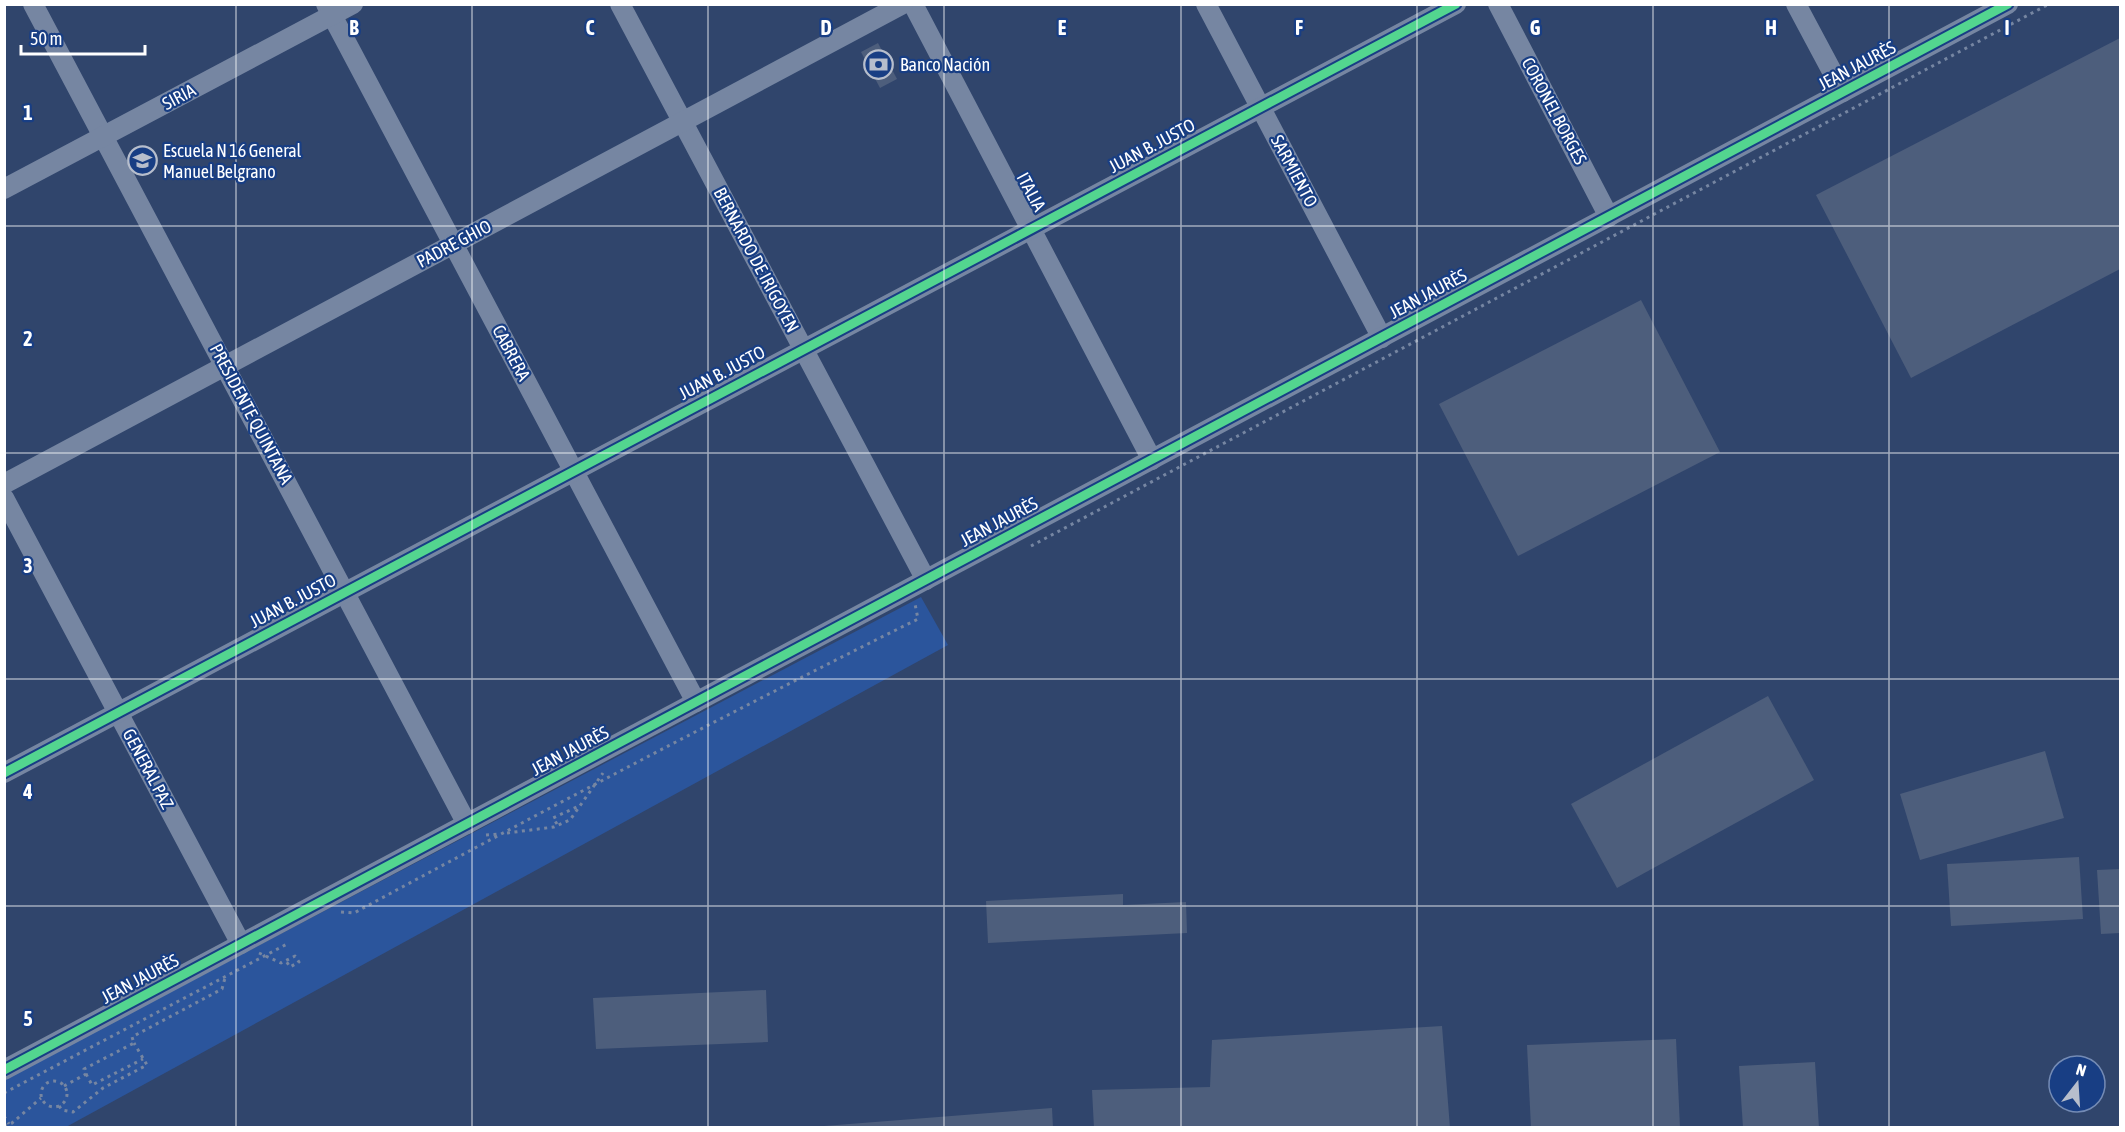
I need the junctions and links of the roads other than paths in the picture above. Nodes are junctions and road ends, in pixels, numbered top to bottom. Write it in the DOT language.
graph roads {
  1 [pos="33,4"];
  2 [pos="353,4"];
  3 [pos="620,4"];
  4 [pos="903,4"];
  5 [pos="913,4"];
  6 [pos="1206,4"];
  7 [pos="1456,4"];
  8 [pos="1498,4"];
  9 [pos="1796,4"];
  10 [pos="2008,4"];
  11 [pos="329,10"];
  12 [pos="1843,92"];
  13 [pos="1260,108"];
  14 [pos="683,122"];
  15 [pos="103,136"];
  16 [pos="4,189"];
  17 [pos="1610,217"];
  18 [pos="1031,228"];
  19 [pos="453,244"];
  20 [pos="1382,338"];
  21 [pos="803,349"];
  22 [pos="225,366"];
  23 [pos="1152,460"];
  24 [pos="574,471"];
  25 [pos="4,484"];
  26 [pos="4,498"];
  27 [pos="919,584"];
  28 [pos="345,592"];
  29 [pos="696,702"];
  30 [pos="118,712"];
  31 [pos="4,773"];
  32 [pos="473,830"];
  33 [pos="249,948"];
  34 [pos="5,1068"];
  1 -- 15 [label="street, PRESIDENTE QUINTANA"];
  2 -- 11 [label="street, SIRIA"];
  3 -- 14 [label="street, BERNARDO DE IRIGOYEN"];
  4 -- 14 [label="street, PADRE GHIO"];
  5 -- 18 [label="street, ITALIA"];
  6 -- 13 [label="street, SARMIENTO"];
  7 -- 13 [label="street, JUAN B. JUSTO"];
  8 -- 17 [label="street, CORONEL BORGES"];
  9 -- 12 [label="street"];
  10 -- 12 [label="street, JEAN JAURÈS"];
  11 -- 15 [label="street, SIRIA"];
  11 -- 19 [label="street, CABRERA"];
  12 -- 17 [label="street, JEAN JAURÈS"];
  13 -- 18 [label="street, JUAN B. JUSTO"];
  13 -- 20 [label="street, SARMIENTO"];
  14 -- 19 [label="street, PADRE GHIO"];
  14 -- 21 [label="street, BERNARDO DE IRIGOYEN"];
  15 -- 16 [label="street, SIRIA"];
  15 -- 22 [label="street, PRESIDENTE QUINTANA"];
  17 -- 20 [label="street, JEAN JAURÈS"];
  18 -- 21 [label="street, JUAN B. JUSTO"];
  18 -- 23 [label="street, ITALIA"];
  19 -- 22 [label="street, PADRE GHIO"];
  19 -- 24 [label="street, CABRERA"];
  20 -- 23 [label="street, JEAN JAURÈS"];
  21 -- 24 [label="street, JUAN B. JUSTO"];
  21 -- 27 [label="street, BERNARDO DE IRIGOYEN"];
  22 -- 25 [label="street, PADRE GHIO"];
  22 -- 28 [label="street, PRESIDENTE QUINTANA"];
  23 -- 27 [label="street, JEAN JAURÈS"];
  24 -- 28 [label="street, JUAN B. JUSTO"];
  24 -- 29 [label="street, CABRERA"];
  26 -- 30 [label="street, GENERAL PAZ"];
  27 -- 29 [label="street, JEAN JAURÈS"];
  28 -- 30 [label="street, JUAN B. JUSTO"];
  28 -- 32 [label="street, PRESIDENTE QUINTANA"];
  29 -- 32 [label="street, JEAN JAURÈS"];
  30 -- 31 [label="street, JUAN B. JUSTO"];
  30 -- 33 [label="street, GENERAL PAZ"];
  32 -- 33 [label="street, JEAN JAURÈS"];
  33 -- 34 [label="street, JEAN JAURÈS"];
}
